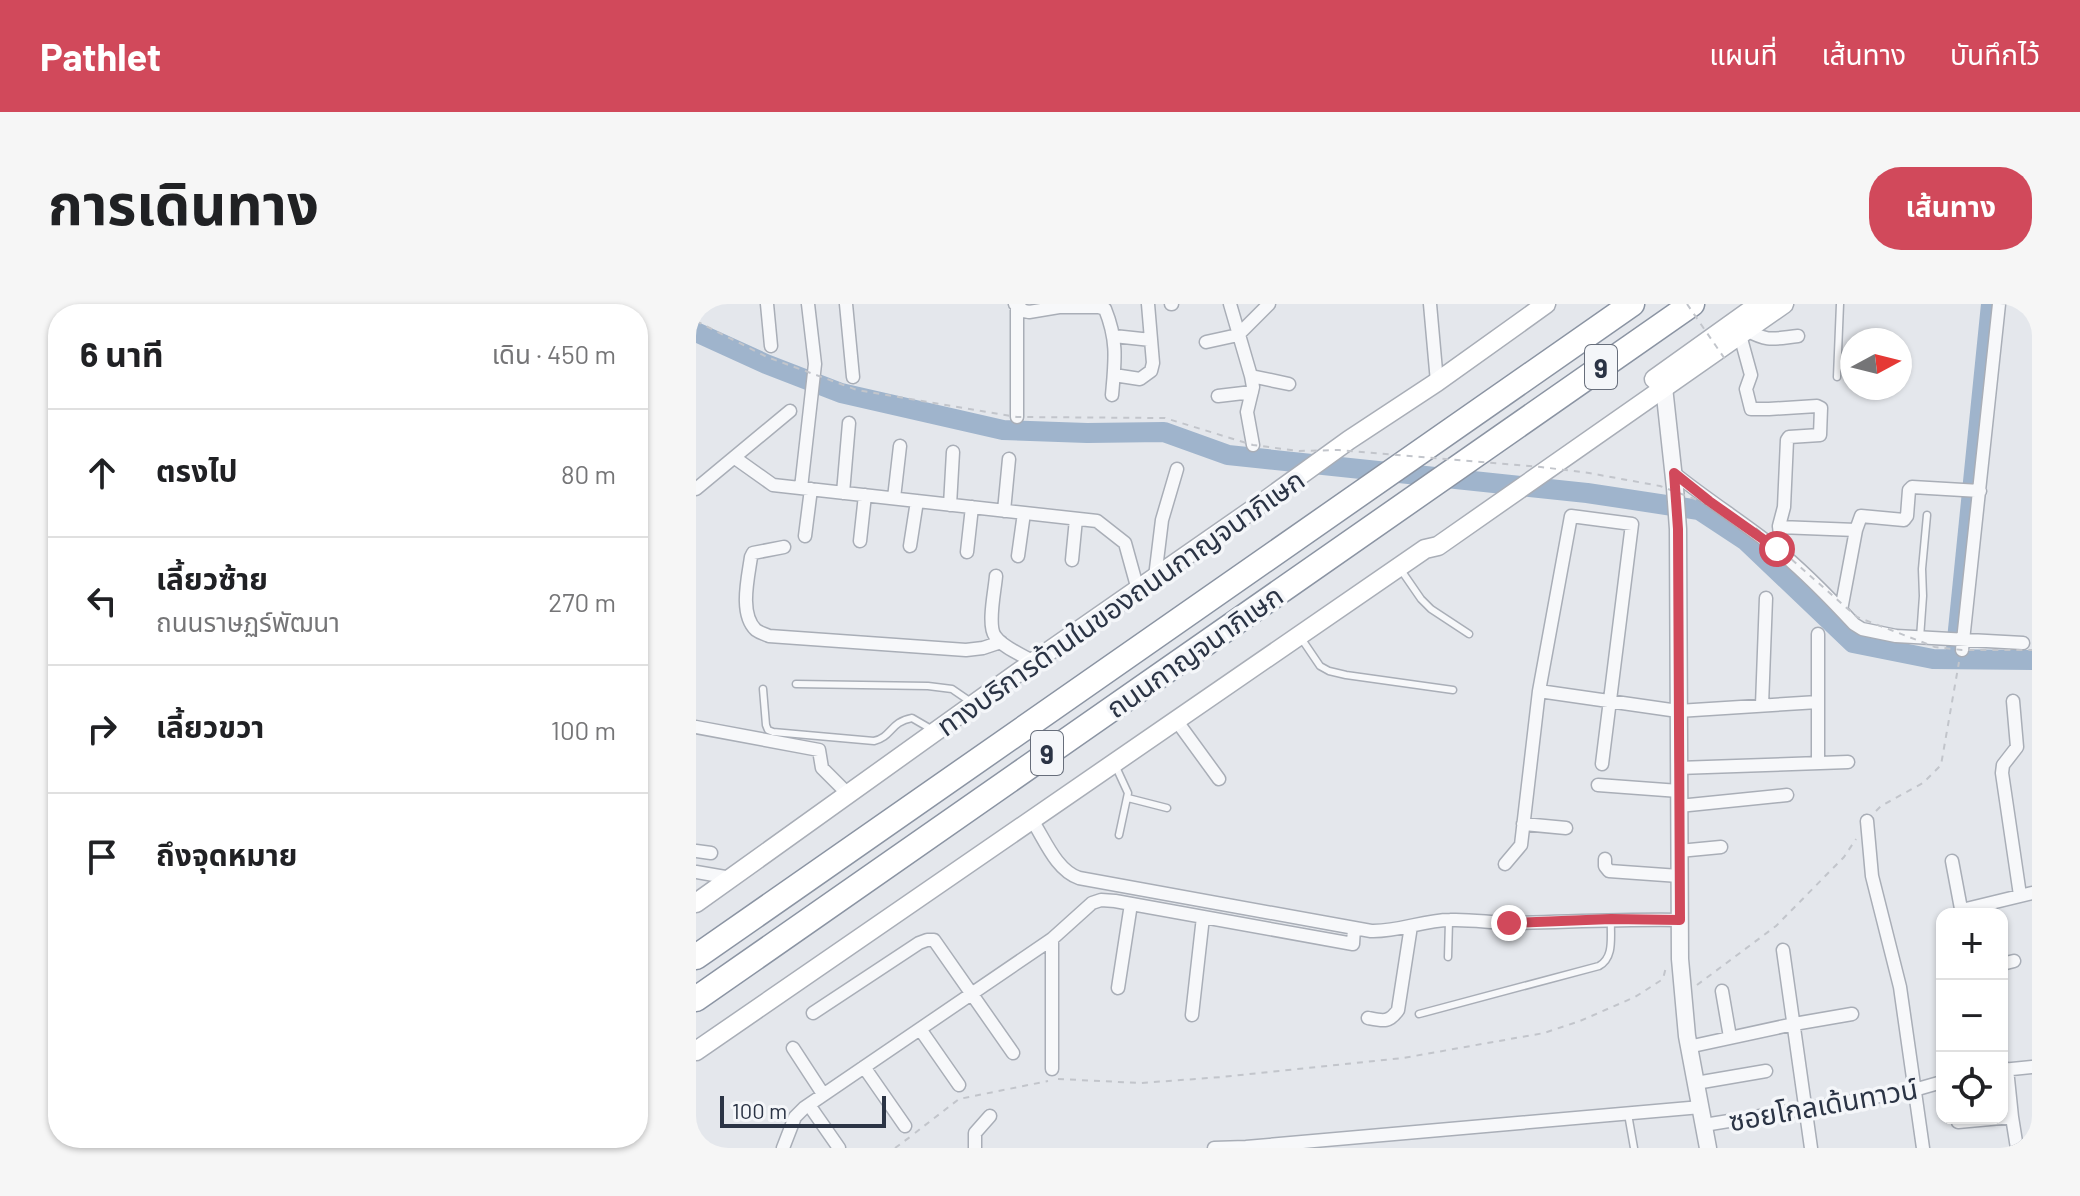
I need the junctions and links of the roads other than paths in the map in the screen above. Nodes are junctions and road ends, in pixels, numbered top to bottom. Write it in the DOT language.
graph roads {
  1 [pos="702,304"];
  2 [pos="767,304"];
  3 [pos="808,304"];
  4 [pos="846,304"];
  5 [pos="1148,304"];
  6 [pos="1230,304"];
  7 [pos="1269,304"];
  8 [pos="1430,304"];
  9 [pos="1632,304"];
  10 [pos="1689,304"];
  11 [pos="1759,304"];
  12 [pos="1784,304"];
  13 [pos="1840,304"];
  14 [pos="1999,304"];
  15 [pos="1016,305"];
  16 [pos="1542,305"];
  17 [pos="696,307"];
  18 [pos="1743,332"];
  19 [pos="1238,335"];
  20 [pos="1114,336"];
  21 [pos="1798,336"];
  22 [pos="1151,340"];
  23 [pos="1206,342"];
  24 [pos="771,346"];
  25 [pos="1114,375"];
  26 [pos="1251,376"];
  27 [pos="853,377"];
  28 [pos="1837,377"];
  29 [pos="1437,382"];
  30 [pos="1289,384"];
  31 [pos="1664,387"];
  32 [pos="1252,392"];
  33 [pos="1112,395"];
  34 [pos="1218,396"];
  35 [pos="790,411"];
  36 [pos="1017,417"];
  37 [pos="849,423"];
  38 [pos="1253,445"];
  39 [pos="900,446"];
  40 [pos="1566,448"];
  41 [pos="953,452"];
  42 [pos="735,458"];
  43 [pos="1009,459"];
  44 [pos="1177,469"];
  45 [pos="1675,481"];
  46 [pos="696,489"];
  47 [pos="806,489"];
  48 [pos="1978,490"];
  49 [pos="843,493"];
  50 [pos="865,495"];
  51 [pos="894,498"];
  52 [pos="917,501"];
  53 [pos="950,505"];
  54 [pos="972,507"];
  55 [pos="1004,511"];
  56 [pos="1024,513"];
  57 [pos="1927,515"];
  58 [pos="1076,519"];
  59 [pos="1779,527"];
  60 [pos="1856,530"];
  61 [pos="805,536"];
  62 [pos="860,541"];
  63 [pos="910,546"];
  64 [pos="784,547"];
  65 [pos="1778,550"];
  66 [pos="967,552"];
  67 [pos="1018,556"];
  68 [pos="1072,560"];
  69 [pos="1399,567"];
  70 [pos="996,576"];
  71 [pos="1155,577"];
  72 [pos="1138,590"];
  73 [pos="1766,598"];
  74 [pos="1841,610"];
  75 [pos="1469,634"];
  76 [pos="1818,634"];
  77 [pos="1299,635"];
  78 [pos="1920,638"];
  79 [pos="1001,642"];
  80 [pos="1963,644"];
  81 [pos="2028,646"];
  82 [pos="1034,662"];
  83 [pos="796,684"];
  84 [pos="763,689"];
  85 [pos="1453,690"];
  86 [pos="1539,691"];
  87 [pos="1609,701"];
  88 [pos="2013,701"];
  89 [pos="1818,702"];
  90 [pos="974,704"];
  91 [pos="1762,705"];
  92 [pos="1678,711"];
  93 [pos="1176,720"];
  94 [pos="696,727"];
  95 [pos="936,731"];
  96 [pos="1848,762"];
  97 [pos="1114,763"];
  98 [pos="1818,763"];
  99 [pos="1602,764"];
  100 [pos="1678,768"];
  101 [pos="1219,779"];
  102 [pos="1598,785"];
  103 [pos="848,794"];
  104 [pos="1787,795"];
  105 [pos="1128,798"];
  106 [pos="1679,799"];
  107 [pos="1167,808"];
  108 [pos="1032,820"];
  109 [pos="1867,821"];
  110 [pos="1523,824"];
  111 [pos="1566,828"];
  112 [pos="1119,835"];
  113 [pos="1721,847"];
  114 [pos="696,851"];
  115 [pos="1679,851"];
  116 [pos="711,853"];
  117 [pos="1605,859"];
  118 [pos="1952,861"];
  119 [pos="1505,864"];
  120 [pos="696,872"];
  121 [pos="1679,876"];
  122 [pos="731,878"];
  123 [pos="2026,894"];
  124 [pos="696,903"];
  125 [pos="1131,904"];
  126 [pos="1961,908"];
  127 [pos="1976,908"];
  128 [pos="1203,917"];
  129 [pos="1611,919"];
  130 [pos="1449,920"];
  131 [pos="1680,920"];
  132 [pos="1411,926"];
  133 [pos="1354,928"];
  134 [pos="1052,939"];
  135 [pos="1783,950"];
  136 [pos="696,957"];
  137 [pos="1448,957"];
  138 [pos="1118,988"];
  139 [pos="1722,991"];
  140 [pos="973,995"];
  141 [pos="696,999"];
  142 [pos="813,1013"];
  143 [pos="1419,1014"];
  144 [pos="1852,1014"];
  145 [pos="1192,1015"];
  146 [pos="1368,1018"];
  147 [pos="1794,1024"];
  148 [pos="920,1029"];
  149 [pos="1730,1037"];
  150 [pos="1688,1047"];
  151 [pos="793,1048"];
  152 [pos="696,1051"];
  153 [pos="1013,1053"];
  154 [pos="864,1067"];
  155 [pos="2032,1067"];
  156 [pos="1052,1069"];
  157 [pos="2008,1070"];
  158 [pos="1766,1071"];
  159 [pos="1696,1083"];
  160 [pos="1936,1084"];
  161 [pos="959,1085"];
  162 [pos="1914,1090"];
  163 [pos="823,1094"];
  164 [pos="2008,1094"];
  165 [pos="809,1105"];
  166 [pos="1701,1107"];
  167 [pos="1806,1108"];
  168 [pos="1628,1114"];
  169 [pos="990,1116"];
  170 [pos="2008,1117"];
  171 [pos="2012,1117"];
  172 [pos="1704,1125"];
  173 [pos="905,1126"];
  174 [pos="783,1148"];
  175 [pos="839,1148"];
  176 [pos="975,1148"];
  177 [pos="1214,1148"];
  178 [pos="1246,1148"];
  179 [pos="1634,1148"];
  180 [pos="1708,1148"];
  181 [pos="1811,1148"];
  182 [pos="1923,1148"];
  183 [pos="2017,1148"];
  1 -- 17 [label="street"];
  2 -- 24 [label="street"];
  3 -- 47 [label="street"];
  4 -- 27 [label="street"];
  5 -- 22 [label="street"];
  6 -- 19 [label="street"];
  7 -- 19 [label="street"];
  8 -- 29 [label="street"];
  9 -- 136 [label="highway, ถนนกาญจนาภิเษก / 9"];
  10 -- 141 [label="highway, ถนนกาญจนาภิเษก / 9"];
  11 -- 40 [label="main road"];
  12 -- 18 [label="main road"];
  13 -- 28 [label="lane"];
  14 -- 48 [label="street"];
  15 -- 20 [label="street"];
  15 -- 36 [label="street"];
  16 -- 29 [label="main road, ทางบริการด้านในของถนนกาญจนาภิเษก"];
  18 -- 21 [label="street"];
  18 -- 31 [label="main road"];
  18 -- 59 [label="street"];
  19 -- 23 [label="street"];
  19 -- 26 [label="street"];
  20 -- 22 [label="street"];
  20 -- 25 [label="street"];
  22 -- 25 [label="street"];
  25 -- 33 [label="street"];
  26 -- 30 [label="street"];
  26 -- 32 [label="street"];
  29 -- 71 [label="main road, ทางบริการด้านในของถนนกาญจนาภิเษก, bridge"];
  31 -- 40 [label="main road"];
  31 -- 45 [label="street"];
  32 -- 34 [label="street"];
  32 -- 38 [label="street"];
  35 -- 42 [label="street"];
  37 -- 49 [label="street"];
  39 -- 51 [label="street"];
  40 -- 69 [label="main road"];
  41 -- 53 [label="street"];
  42 -- 46 [label="street"];
  42 -- 47 [label="street"];
  43 -- 55 [label="street"];
  44 -- 71 [label="street"];
  45 -- 65 [label="street, bridge"];
  45 -- 92 [label="street"];
  47 -- 49 [label="street"];
  47 -- 61 [label="street"];
  48 -- 60 [label="street"];
  48 -- 80 [label="street"];
  49 -- 50 [label="street"];
  50 -- 51 [label="street"];
  50 -- 62 [label="street"];
  51 -- 52 [label="street"];
  52 -- 53 [label="street"];
  52 -- 63 [label="street"];
  53 -- 54 [label="street"];
  54 -- 55 [label="street"];
  54 -- 66 [label="street"];
  55 -- 56 [label="street"];
  56 -- 58 [label="street"];
  56 -- 67 [label="street"];
  57 -- 78 [label="lane"];
  58 -- 68 [label="street"];
  58 -- 72 [label="street"];
  59 -- 60 [label="street"];
  59 -- 65 [label="street"];
  60 -- 74 [label="street"];
  64 -- 79 [label="street"];
  65 -- 74 [label="street"];
  69 -- 75 [label="lane"];
  69 -- 77 [label="main road"];
  70 -- 79 [label="street"];
  71 -- 72 [label="main road, ทางบริการด้านในของถนนกาญจนาภิเษก"];
  72 -- 82 [label="main road, ทางบริการด้านในของถนนกาญจนาภิเษก"];
  73 -- 91 [label="street"];
  74 -- 78 [label="street"];
  76 -- 89 [label="street"];
  77 -- 85 [label="lane"];
  77 -- 93 [label="main road"];
  78 -- 80 [label="street"];
  79 -- 82 [label="street"];
  80 -- 81 [label="street"];
  82 -- 90 [label="main road, ทางบริการด้านในของถนนกาญจนาภิเษก"];
  83 -- 90 [label="lane"];
  84 -- 95 [label="lane"];
  86 -- 87 [label="street"];
  86 -- 87 [label="street"];
  86 -- 110 [label="street"];
  87 -- 92 [label="street"];
  87 -- 99 [label="street"];
  88 -- 123 [label="street"];
  89 -- 91 [label="street"];
  89 -- 98 [label="street"];
  90 -- 95 [label="main road, ทางบริการด้านในของถนนกาญจนาภิเษก"];
  91 -- 92 [label="street"];
  92 -- 100 [label="street"];
  93 -- 97 [label="main road"];
  93 -- 101 [label="street"];
  94 -- 103 [label="street"];
  95 -- 103 [label="main road, ทางบริการด้านในของถนนกาญจนาภิเษก"];
  96 -- 98 [label="street"];
  97 -- 105 [label="lane"];
  97 -- 108 [label="main road"];
  98 -- 100 [label="street"];
  100 -- 106 [label="street"];
  102 -- 106 [label="street"];
  103 -- 122 [label="main road, ทางบริการด้านในของถนนกาญจนาภิเษก"];
  104 -- 106 [label="street"];
  105 -- 107 [label="lane"];
  105 -- 112 [label="lane"];
  106 -- 115 [label="street"];
  108 -- 133 [label="street"];
  108 -- 152 [label="main road"];
  109 -- 162 [label="street"];
  110 -- 111 [label="street"];
  110 -- 119 [label="street"];
  113 -- 115 [label="street"];
  114 -- 116 [label="street"];
  115 -- 121 [label="street"];
  117 -- 121 [label="street"];
  118 -- 126 [label="street"];
  120 -- 122 [label="street"];
  121 -- 131 [label="street"];
  122 -- 124 [label="main road, ทางบริการด้านในของถนนกาญจนาภิเษก"];
  123 -- 127 [label="street"];
  125 -- 128 [label="street"];
  125 -- 134 [label="street"];
  125 -- 138 [label="street"];
  128 -- 133 [label="street"];
  128 -- 145 [label="street"];
  129 -- 130 [label="street"];
  129 -- 131 [label="street"];
  129 -- 143 [label="lane"];
  130 -- 132 [label="street"];
  130 -- 137 [label="lane"];
  131 -- 150 [label="street"];
  132 -- 133 [label="street"];
  132 -- 146 [label="street"];
  134 -- 140 [label="street"];
  134 -- 156 [label="street"];
  135 -- 147 [label="street"];
  139 -- 149 [label="street"];
  140 -- 142 [label="street"];
  140 -- 148 [label="street"];
  140 -- 153 [label="street"];
  144 -- 147 [label="street"];
  147 -- 149 [label="street"];
  147 -- 167 [label="street"];
  148 -- 154 [label="street"];
  148 -- 161 [label="street"];
  149 -- 150 [label="street"];
  150 -- 159 [label="street"];
  151 -- 163 [label="street"];
  154 -- 163 [label="street"];
  154 -- 173 [label="street"];
  155 -- 157 [label="street"];
  158 -- 159 [label="street"];
  159 -- 166 [label="street"];
  160 -- 162 [label="street, ซอยโกลเด้นทาวน์"];
  162 -- 167 [label="street, ซอยโกลเด้นทาวน์"];
  162 -- 182 [label="street"];
  163 -- 165 [label="street"];
  164 -- 171 [label="street"];
  165 -- 174 [label="street"];
  165 -- 175 [label="street"];
  166 -- 168 [label="street"];
  166 -- 172 [label="street"];
  167 -- 172 [label="street, ซอยโกลเด้นทาวน์"];
  167 -- 181 [label="street"];
  168 -- 178 [label="street"];
  168 -- 179 [label="lane"];
  169 -- 176 [label="street"];
  170 -- 171 [label="street"];
  171 -- 183 [label="street"];
  172 -- 180 [label="street"];
  177 -- 178 [label="street"];
}
